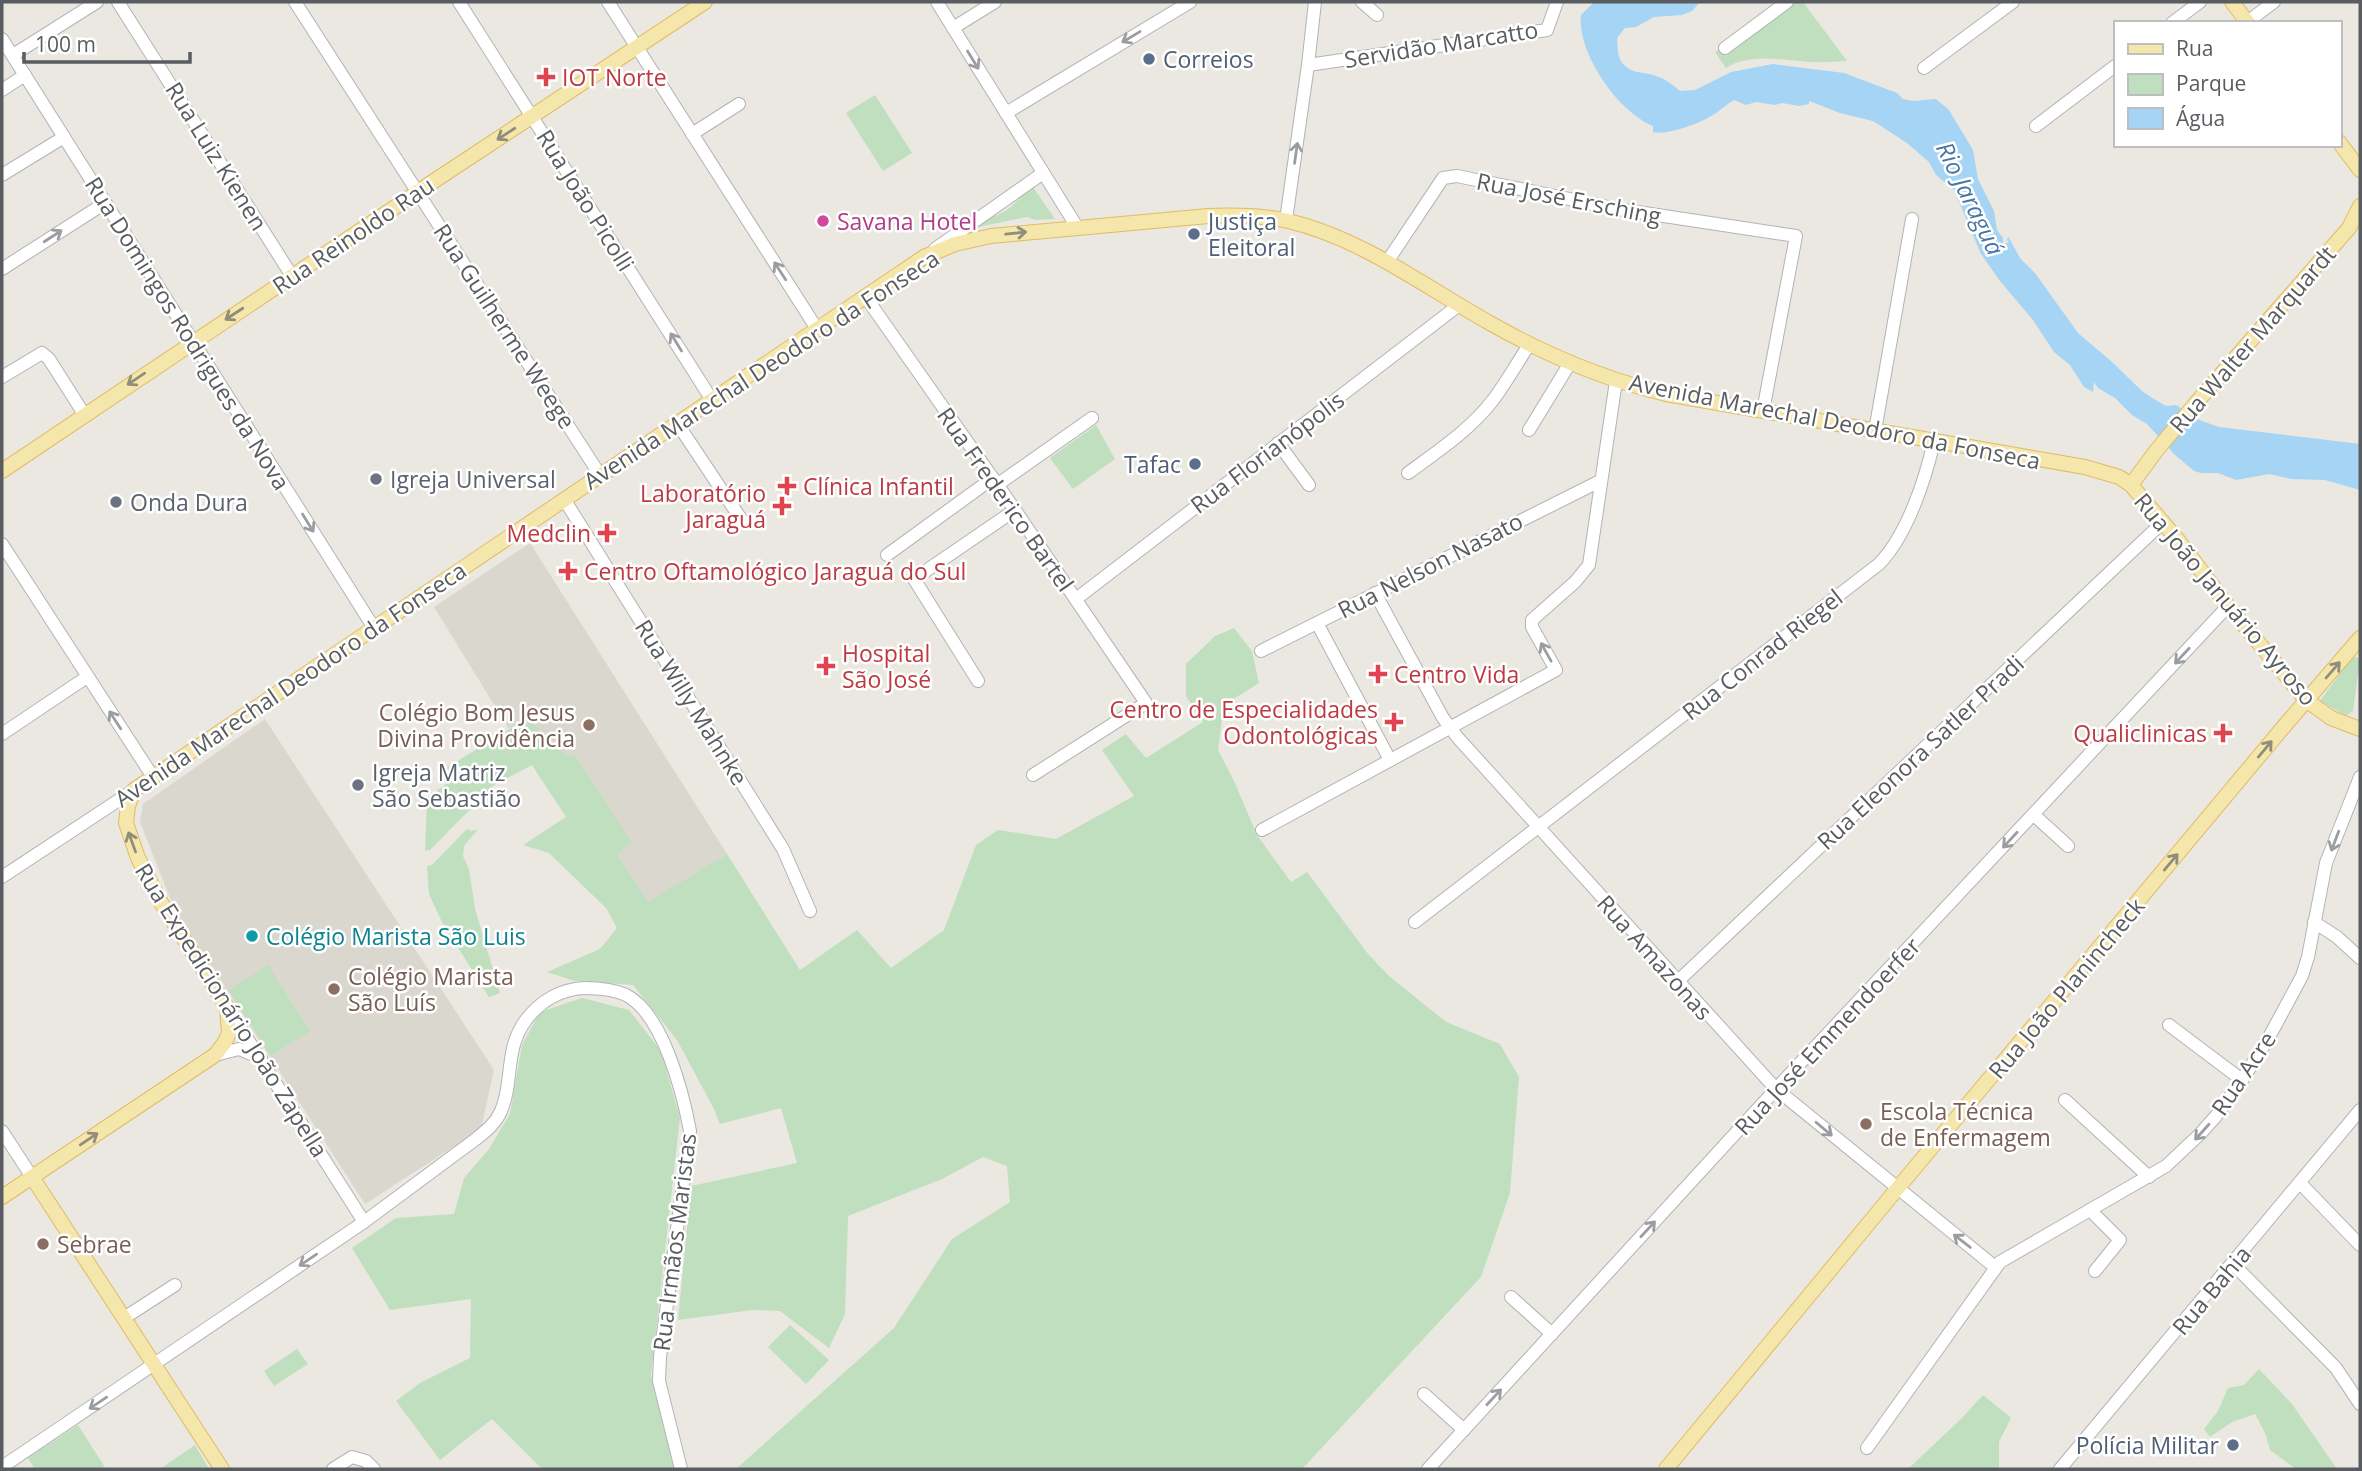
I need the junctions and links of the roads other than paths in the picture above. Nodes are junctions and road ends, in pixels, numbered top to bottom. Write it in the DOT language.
graph roads {
  1 [pos="97,2"];
  2 [pos="118,2"];
  3 [pos="295,2"];
  4 [pos="459,2"];
  5 [pos="608,2"];
  6 [pos="705,2"];
  7 [pos="937,2"];
  8 [pos="995,2"];
  9 [pos="1190,2"];
  10 [pos="1362,2"];
  11 [pos="1557,2"];
  12 [pos="1787,2"];
  13 [pos="2013,2"];
  14 [pos="2200,2"];
  15 [pos="2232,2"];
  16 [pos="2274,2"];
  17 [pos="1317,3"];
  18 [pos="1377,15"];
  19 [pos="2175,21"];
  20 [pos="2247,21"];
  21 [pos="2249,21"];
  22 [pos="953,28"];
  23 [pos="2,39"];
  24 [pos="637,48"];
  25 [pos="1725,48"];
  26 [pos="13,55"];
  27 [pos="1308,65"];
  28 [pos="2114,67"];
  29 [pos="1924,68"];
  30 [pos="25,75"];
  31 [pos="2,90"];
  32 [pos="739,104"];
  33 [pos="1006,113"];
  34 [pos="533,117"];
  35 [pos="2036,126"];
  36 [pos="692,134"];
  37 [pos="64,137"];
  38 [pos="2341,145"];
  39 [pos="2360,170"];
  40 [pos="1043,173"];
  41 [pos="2,175"];
  42 [pos="418,192"];
  43 [pos="105,202"];
  44 [pos="2360,206"];
  45 [pos="1912,219"];
  46 [pos="1286,220"];
  47 [pos="2355,225"];
  48 [pos="1077,228"];
  49 [pos="924,257"];
  50 [pos="1387,262"];
  51 [pos="2,269"];
  52 [pos="292,276"];
  53 [pos="865,296"];
  54 [pos="1459,305"];
  55 [pos="817,329"];
  56 [pos="193,341"];
  57 [pos="1529,345"];
  58 [pos="1570,363"];
  59 [pos="2,377"];
  60 [pos="1616,381"];
  61 [pos="712,400"];
  62 [pos="1763,411"];
  63 [pos="84,414"];
  64 [pos="1092,418"];
  65 [pos="677,423"];
  66 [pos="1529,430"];
  67 [pos="1875,430"];
  68 [pos="1934,441"];
  69 [pos="1278,443"];
  70 [pos="2,471"];
  71 [pos="1408,473"];
  72 [pos="600,475"];
  73 [pos="1600,481"];
  74 [pos="995,482"];
  75 [pos="1309,485"];
  76 [pos="2131,485"];
  77 [pos="564,499"];
  78 [pos="1015,510"];
  79 [pos="743,522"];
  80 [pos="2163,522"];
  81 [pos="2,544"];
  82 [pos="887,555"];
  83 [pos="1375,593"];
  84 [pos="1076,599"];
  85 [pos="2228,606"];
  86 [pos="1317,623"];
  87 [pos="374,628"];
  88 [pos="2360,638"];
  89 [pos="1261,651"];
  90 [pos="87,677"];
  91 [pos="978,681"];
  92 [pos="2306,700"];
  93 [pos="2358,726"];
  94 [pos="1449,727"];
  95 [pos="2,734"];
  96 [pos="1390,760"];
  97 [pos="1033,775"];
  98 [pos="153,777"];
  99 [pos="2360,777"];
  100 [pos="134,790"];
  101 [pos="116,802"];
  102 [pos="2034,815"];
  103 [pos="1538,827"];
  104 [pos="1262,830"];
  105 [pos="2068,846"];
  106 [pos="2,870"];
  107 [pos="2,877"];
  108 [pos="2,885"];
  109 [pos="810,911"];
  110 [pos="1415,922"];
  111 [pos="2314,922"];
  112 [pos="2360,958"];
  113 [pos="1677,982"];
  114 [pos="226,1007"];
  115 [pos="2169,1025"];
  116 [pos="215,1055"];
  117 [pos="261,1058"];
  118 [pos="2242,1080"];
  119 [pos="1776,1089"];
  120 [pos="2065,1100"];
  121 [pos="2360,1110"];
  122 [pos="2,1131"];
  123 [pos="32,1177"];
  124 [pos="2149,1177"];
  125 [pos="2300,1183"];
  126 [pos="1897,1189"];
  127 [pos="2,1197"];
  128 [pos="2090,1210"];
  129 [pos="364,1222"];
  130 [pos="2360,1245"];
  131 [pos="2233,1264"];
  132 [pos="1995,1267"];
  133 [pos="2095,1271"];
  134 [pos="175,1285"];
  135 [pos="1511,1297"];
  136 [pos="124,1318"];
  137 [pos="1552,1334"];
  138 [pos="155,1365"];
  139 [pos="1424,1394"];
  140 [pos="2360,1404"];
  141 [pos="1464,1430"];
  142 [pos="1867,1448"];
  143 [pos="2,1467"];
  144 [pos="1432,1468"];
  145 [pos="222,1469"];
  146 [pos="334,1469"];
  147 [pos="374,1469"];
  148 [pos="681,1469"];
  149 [pos="1667,1469"];
  150 [pos="2060,1469"];
  1 -- 26 [label="street"];
  2 -- 52 [label="street, Rua Luiz Kienen"];
  3 -- 42 [label="street, Rua Guilherme Weege"];
  4 -- 34 [label="street, Rua João Picolli"];
  5 -- 24 [label="street"];
  6 -- 24 [label="main road, Rua Reinoldo Rau"];
  7 -- 22 [label="street"];
  8 -- 22 [label="street"];
  9 -- 33 [label="street, one-way"];
  10 -- 18 [label="street"];
  11 -- 27 [label="street, Servidão Marcatto"];
  12 -- 25 [label="street"];
  13 -- 29 [label="street"];
  14 -- 19 [label="street"];
  15 -- 20 [label="main road"];
  16 -- 21 [label="street"];
  17 -- 27 [label="street"];
  22 -- 33 [label="street, one-way"];
  23 -- 26 [label="street, Rua Domingos Rodrigues da Nova"];
  24 -- 34 [label="main road, Rua Reinoldo Rau"];
  24 -- 36 [label="street"];
  26 -- 30 [label="street, Rua Domingos Rodrigues da Nova"];
  46 -- 27 [label="street, one-way"];
  28 -- 35 [label="street"];
  30 -- 31 [label="street"];
  30 -- 37 [label="street, Rua Domingos Rodrigues da Nova"];
  32 -- 36 [label="street"];
  33 -- 40 [label="street"];
  34 -- 42 [label="main road, Rua Reinoldo Rau, one-way"];
  61 -- 34 [label="street, Rua João Picolli, one-way"];
  55 -- 36 [label="street, one-way"];
  37 -- 41 [label="street"];
  37 -- 43 [label="street, Rua Domingos Rodrigues da Nova"];
  38 -- 39 [label="main road"];
  40 -- 48 [label="street"];
  40 -- 49 [label="street"];
  42 -- 52 [label="main road, Rua Reinoldo Rau"];
  42 -- 72 [label="street, Rua Guilherme Weege"];
  51 -- 43 [label="street, one-way"];
  43 -- 56 [label="street, Rua Domingos Rodrigues da Nova"];
  44 -- 47 [label="main road, Rua Walter Marquardt"];
  45 -- 67 [label="street"];
  46 -- 48 [label="main road, Avenida Marechal Deodoro da Fonseca"];
  46 -- 50 [label="main road, Avenida Marechal Deodoro da Fonseca"];
  47 -- 76 [label="main road, Rua Walter Marquardt"];
  49 -- 48 [label="main road, Avenida Marechal Deodoro da Fonseca, one-way"];
  49 -- 53 [label="main road, Avenida Marechal Deodoro da Fonseca"];
  50 -- 54 [label="main road, Avenida Marechal Deodoro da Fonseca"];
  50 -- 62 [label="street, Rua José Ersching"];
  52 -- 56 [label="main road, Rua Reinoldo Rau, one-way"];
  53 -- 55 [label="main road, Avenida Marechal Deodoro da Fonseca"];
  53 -- 74 [label="street, Rua Frederico Bartel"];
  54 -- 57 [label="main road, Avenida Marechal Deodoro da Fonseca"];
  54 -- 69 [label="street, Rua Florianópolis"];
  55 -- 61 [label="main road, Avenida Marechal Deodoro da Fonseca"];
  56 -- 63 [label="main road, Rua Reinoldo Rau, one-way"];
  56 -- 87 [label="street, Rua Domingos Rodrigues da Nova, one-way"];
  57 -- 58 [label="main road, Avenida Marechal Deodoro da Fonseca"];
  57 -- 71 [label="street"];
  58 -- 60 [label="main road, Avenida Marechal Deodoro da Fonseca"];
  58 -- 66 [label="street"];
  59 -- 63 [label="street"];
  60 -- 62 [label="main road, Avenida Marechal Deodoro da Fonseca"];
  60 -- 73 [label="street"];
  61 -- 65 [label="main road, Avenida Marechal Deodoro da Fonseca"];
  62 -- 67 [label="main road, Avenida Marechal Deodoro da Fonseca"];
  63 -- 70 [label="main road, Rua Reinoldo Rau"];
  64 -- 74 [label="street"];
  65 -- 72 [label="main road, Avenida Marechal Deodoro da Fonseca"];
  65 -- 79 [label="street"];
  67 -- 68 [label="main road, Avenida Marechal Deodoro da Fonseca"];
  68 -- 76 [label="main road, Avenida Marechal Deodoro da Fonseca"];
  68 -- 103 [label="street, Rua Conrad Riegel"];
  69 -- 75 [label="street"];
  69 -- 84 [label="street, Rua Florianópolis"];
  72 -- 77 [label="main road, Avenida Marechal Deodoro da Fonseca"];
  73 -- 83 [label="street, Rua Nelson Nasato"];
  94 -- 73 [label="street, one-way"];
  74 -- 78 [label="street, Rua Frederico Bartel"];
  74 -- 82 [label="street"];
  76 -- 80 [label="main road, Rua João Januário Ayroso"];
  77 -- 87 [label="main road, Avenida Marechal Deodoro da Fonseca"];
  77 -- 109 [label="street, Rua Willy Mahnke"];
  78 -- 84 [label="street, Rua Frederico Bartel"];
  78 -- 91 [label="street"];
  80 -- 85 [label="main road, Rua João Januário Ayroso"];
  80 -- 113 [label="street, Rua Eleonora Satler Pradi"];
  81 -- 90 [label="street"];
  83 -- 86 [label="street, Rua Nelson Nasato"];
  83 -- 94 [label="street, Rua Amazonas"];
  84 -- 97 [label="street, Rua Frederico Bartel"];
  85 -- 92 [label="main road, Rua João Januário Ayroso"];
  85 -- 102 [label="street, Rua José Emmendoerfer, one-way"];
  86 -- 89 [label="street, Rua Nelson Nasato"];
  86 -- 96 [label="street"];
  87 -- 98 [label="main road, Avenida Marechal Deodoro da Fonseca"];
  92 -- 88 [label="main road, Rua João Planincheck, one-way"];
  90 -- 95 [label="street"];
  98 -- 90 [label="street, one-way"];
  92 -- 93 [label="main road, Rua João Januário Ayroso"];
  126 -- 92 [label="main road, Rua João Planincheck, one-way"];
  94 -- 96 [label="street"];
  94 -- 103 [label="street, Rua Amazonas"];
  96 -- 104 [label="street"];
  98 -- 100 [label="main road, Avenida Marechal Deodoro da Fonseca"];
  99 -- 111 [label="street, Rua Acre, one-way"];
  100 -- 101 [label="street, Avenida Marechal Deodoro da Fonseca"];
  114 -- 100 [label="main road, Rua Expedicionário João Zapella, one-way"];
  101 -- 106 [label="street"];
  101 -- 107 [label="street, Avenida Marechal Deodoro da Fonseca"];
  101 -- 108 [label="street"];
  102 -- 105 [label="street"];
  102 -- 119 [label="street, Rua José Emmendoerfer, one-way"];
  103 -- 110 [label="street, Rua Conrad Riegel"];
  103 -- 113 [label="street, Rua Amazonas"];
  111 -- 112 [label="street"];
  111 -- 118 [label="street, Rua Acre"];
  113 -- 119 [label="street, Rua Amazonas"];
  114 -- 116 [label="main road"];
  114 -- 117 [label="street, Rua Expedicionário João Zapella"];
  115 -- 118 [label="street"];
  116 -- 117 [label="street"];
  123 -- 116 [label="main road, one-way"];
  117 -- 129 [label="street, Rua Expedicionário João Zapella"];
  118 -- 124 [label="street, Rua Acre, one-way"];
  119 -- 126 [label="street, Rua Amazonas, one-way"];
  137 -- 119 [label="street, Rua José Emmendoerfer, one-way"];
  120 -- 124 [label="street"];
  121 -- 125 [label="street, Rua Bahia"];
  122 -- 123 [label="street"];
  123 -- 127 [label="main road"];
  123 -- 136 [label="main road"];
  124 -- 128 [label="street, Rua Acre"];
  125 -- 130 [label="street"];
  125 -- 131 [label="street, Rua Bahia"];
  132 -- 126 [label="street, Rua Amazonas, one-way"];
  126 -- 149 [label="main road, Rua João Planincheck"];
  128 -- 132 [label="street, Rua Acre"];
  128 -- 133 [label="street"];
  129 -- 138 [label="street, Rua Irmãos Maristas, one-way"];
  129 -- 148 [label="street, Rua Irmãos Maristas"];
  131 -- 140 [label="street"];
  131 -- 150 [label="street, Rua Bahia"];
  132 -- 142 [label="street"];
  134 -- 136 [label="street"];
  135 -- 137 [label="street"];
  136 -- 138 [label="main road"];
  141 -- 137 [label="street, Rua José Emmendoerfer, one-way"];
  138 -- 143 [label="street, Rua Irmãos Maristas, one-way"];
  138 -- 145 [label="main road"];
  139 -- 141 [label="street"];
  141 -- 144 [label="street, Rua José Emmendoerfer"];
  146 -- 147 [label="street"];
}
